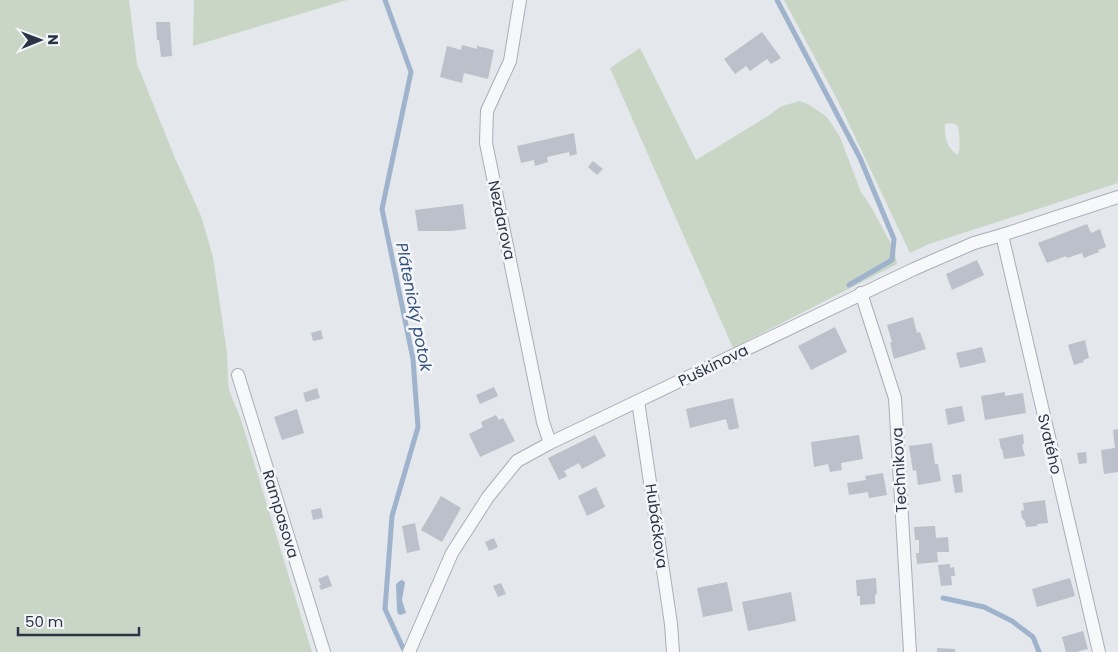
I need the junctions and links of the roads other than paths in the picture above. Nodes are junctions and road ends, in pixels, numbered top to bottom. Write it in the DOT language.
graph roads {
  1 [pos="520,0"];
  2 [pos="1118,197"];
  3 [pos="1002,236"];
  4 [pos="861,293"];
  5 [pos="238,375"];
  6 [pos="638,401"];
  7 [pos="550,442"];
  8 [pos="324,652"];
  9 [pos="409,652"];
  10 [pos="672,652"];
  11 [pos="910,652"];
  12 [pos="1099,652"];
  1 -- 7 [label="street, Nezdarova"];
  2 -- 3 [label="street, Puškinova"];
  3 -- 4 [label="street, Puškinova"];
  3 -- 12 [label="street, Svatého"];
  4 -- 6 [label="street, Puškinova"];
  4 -- 11 [label="street, Technikova"];
  5 -- 8 [label="street, Rampasova"];
  6 -- 7 [label="street, Puškinova"];
  6 -- 10 [label="street, Hubáčkova"];
  7 -- 9 [label="street, Puškinova"];
}
